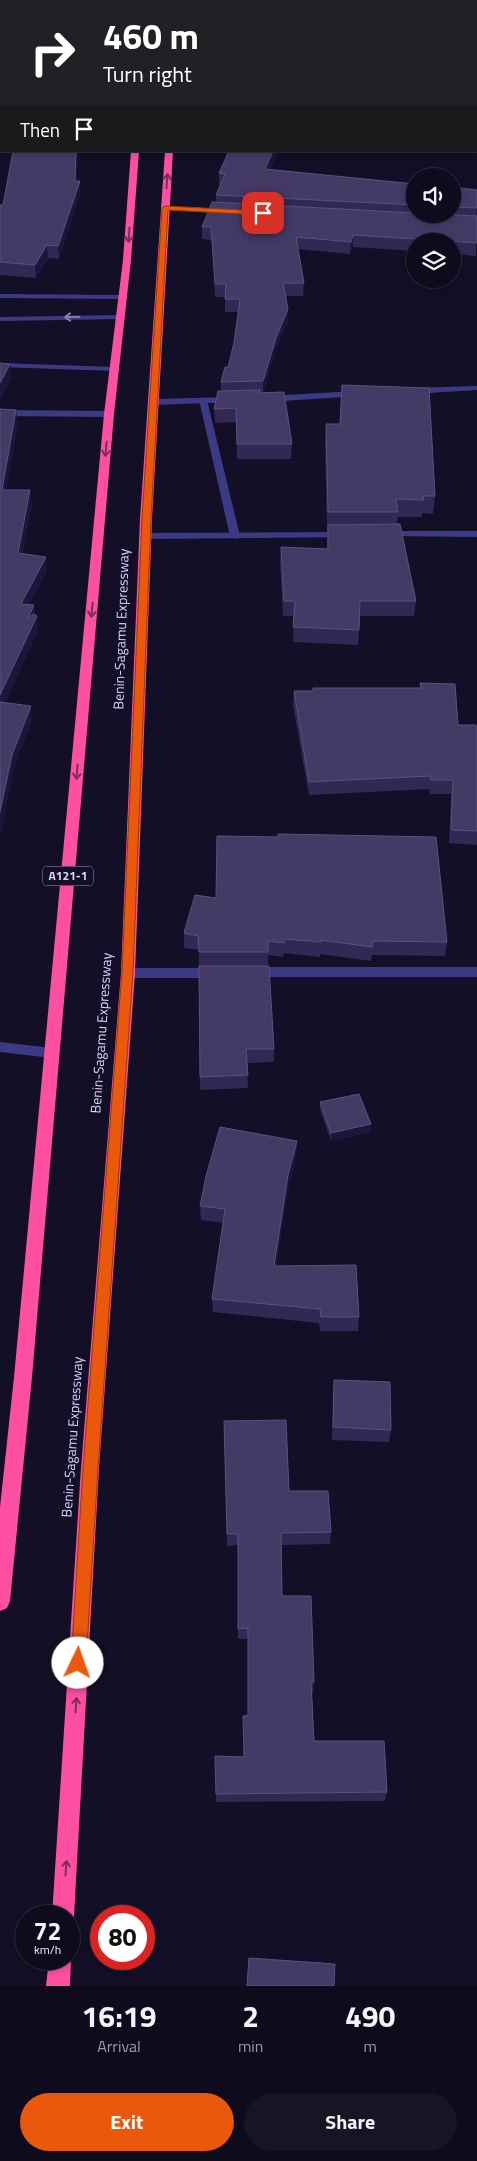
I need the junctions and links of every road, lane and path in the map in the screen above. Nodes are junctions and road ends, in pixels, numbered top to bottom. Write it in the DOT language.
graph roads {
  1 [pos="135,152"];
  2 [pos="170,152"];
  3 [pos="165,208"];
  4 [pos="233,212"];
  5 [pos="0,296"];
  6 [pos="123,297"];
  7 [pos="121,317"];
  8 [pos="0,319"];
  9 [pos="0,365"];
  10 [pos="115,369"];
  11 [pos="477,388"];
  12 [pos="404,391"];
  13 [pos="366,393"];
  14 [pos="258,399"];
  15 [pos="203,400"];
  16 [pos="240,400"];
  17 [pos="153,402"];
  18 [pos="0,413"];
  19 [pos="109,414"];
  20 [pos="380,534"];
  21 [pos="477,534"];
  22 [pos="351,535"];
  23 [pos="146,536"];
  24 [pos="235,536"];
  25 [pos="128,972"];
  26 [pos="477,972"];
  27 [pos="0,1047"];
  28 [pos="52,1053"];
  29 [pos="0,1601"];
  30 [pos="64,1905"];
  31 [pos="59,1970"];
  32 [pos="58,1986"];
  1 -- 6 [label="highway, A121-1, one-way"];
  3 -- 2 [label="highway, Benin-Sagamu Expressway, one-way"];
  3 -- 4 [label="street"];
  3 -- 17 [label="highway, Benin-Sagamu Expressway"];
  5 -- 6 [label="street"];
  6 -- 7 [label="highway, A121-1"];
  7 -- 8 [label="street, one-way"];
  7 -- 10 [label="highway, A121-1"];
  9 -- 10 [label="street"];
  10 -- 19 [label="highway, A121-1"];
  11 -- 12 [label="street"];
  13 -- 14 [label="street"];
  15 -- 16 [label="street"];
  15 -- 17 [label="street"];
  15 -- 24 [label="street"];
  17 -- 23 [label="highway, Benin-Sagamu Expressway"];
  18 -- 19 [label="street"];
  19 -- 28 [label="highway, A121-1, one-way"];
  20 -- 21 [label="street"];
  22 -- 24 [label="street"];
  23 -- 24 [label="street"];
  23 -- 25 [label="highway, Benin-Sagamu Expressway"];
  25 -- 26 [label="street"];
  30 -- 25 [label="highway, Benin-Sagamu Expressway, one-way"];
  27 -- 28 [label="street"];
  28 -- 29 [label="highway, A121-1"];
  31 -- 32 [label="highway"];
}
